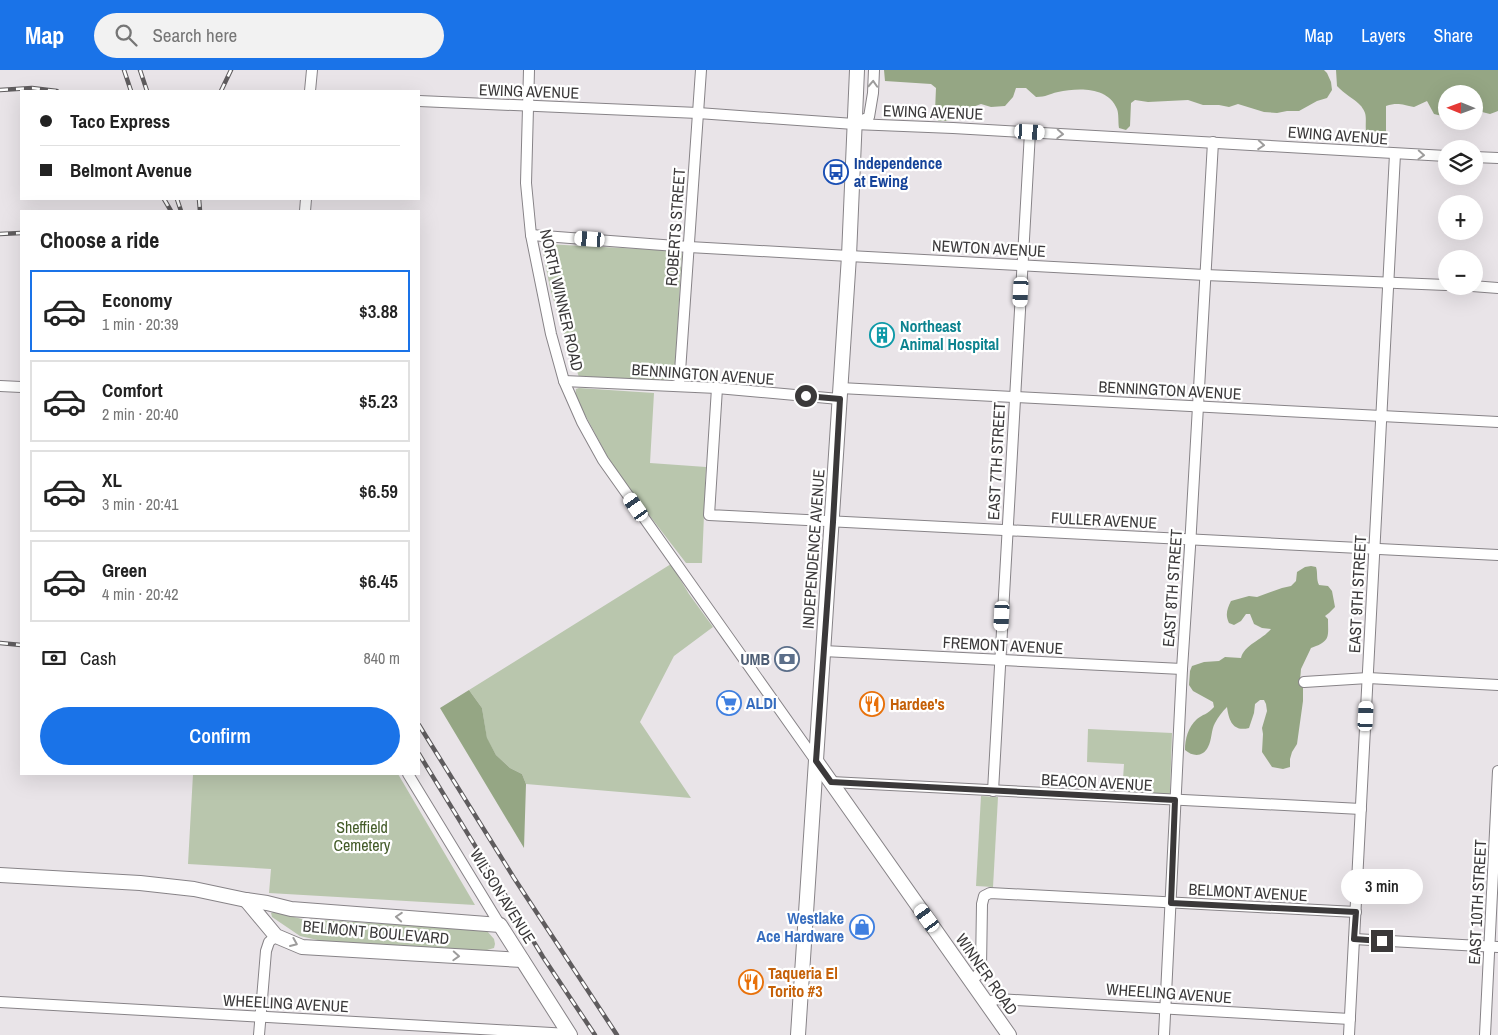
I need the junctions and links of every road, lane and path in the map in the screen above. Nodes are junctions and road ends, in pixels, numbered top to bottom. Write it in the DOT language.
graph roads {
  1 [pos="312,70"];
  2 [pos="529,70"];
  3 [pos="701,70"];
  4 [pos="856,70"];
  5 [pos="874,70"];
  6 [pos="310,90"];
  7 [pos="420,101"];
  8 [pos="528,106"];
  9 [pos="698,113"];
  10 [pos="854,124"];
  11 [pos="1030,132"];
  12 [pos="1213,142"];
  13 [pos="1395,154"];
  14 [pos="1438,156"];
  15 [pos="1483,157"];
  16 [pos="1498,158"];
  17 [pos="531,234"];
  18 [pos="689,247"];
  19 [pos="849,256"];
  20 [pos="1023,264"];
  21 [pos="1205,274"];
  22 [pos="1388,282"];
  23 [pos="1438,285"];
  24 [pos="1483,287"];
  25 [pos="1498,288"];
  26 [pos="564,381"];
  27 [pos="0,386"];
  28 [pos="679,386"];
  29 [pos="20,387"];
  30 [pos="717,388"];
  31 [pos="840,394"];
  32 [pos="1015,397"];
  33 [pos="1198,406"];
  34 [pos="1381,416"];
  35 [pos="1498,422"];
  36 [pos="833,522"];
  37 [pos="1008,530"];
  38 [pos="1191,539"];
  39 [pos="1374,548"];
  40 [pos="1498,555"];
  41 [pos="823,651"];
  42 [pos="1000,660"];
  43 [pos="1182,669"];
  44 [pos="1368,678"];
  45 [pos="1304,682"];
  46 [pos="1498,685"];
  47 [pos="816,761"];
  48 [pos="1498,771"];
  49 [pos="409,775"];
  50 [pos="831,782"];
  51 [pos="993,792"];
  52 [pos="1175,800"];
  53 [pos="1361,810"];
  54 [pos="0,875"];
  55 [pos="0,881"];
  56 [pos="246,900"];
  57 [pos="1171,903"];
  58 [pos="1356,912"];
  59 [pos="500,925"];
  60 [pos="276,936"];
  61 [pos="1354,939"];
  62 [pos="1494,947"];
  63 [pos="522,960"];
  64 [pos="972,981"];
  65 [pos="0,1002"];
  66 [pos="985,1003"];
  67 [pos="1166,1008"];
  68 [pos="261,1017"];
  69 [pos="1350,1019"];
  70 [pos="260,1035"];
  71 [pos="570,1035"];
  72 [pos="798,1035"];
  73 [pos="1008,1035"];
  74 [pos="1164,1035"];
  75 [pos="1350,1035"];
  76 [pos="1485,1035"];
  1 -- 6 [label="street"];
  2 -- 8 [label="street, NORTH WINNER ROAD"];
  3 -- 9 [label="street, ROBERTS STREET"];
  4 -- 10 [label="main road, INDEPENDENCE AVENUE"];
  10 -- 5 [label="street, one-way"];
  7 -- 8 [label="street, EWING AVENUE"];
  8 -- 9 [label="street, EWING AVENUE"];
  8 -- 17 [label="street, NORTH WINNER ROAD"];
  9 -- 10 [label="street, EWING AVENUE"];
  9 -- 18 [label="street, ROBERTS STREET"];
  10 -- 11 [label="street, EWING AVENUE"];
  10 -- 19 [label="main road, INDEPENDENCE AVENUE"];
  11 -- 12 [label="street, EWING AVENUE, one-way"];
  11 -- 20 [label="street, EAST 7TH STREET"];
  12 -- 13 [label="street, EWING AVENUE, one-way"];
  12 -- 21 [label="street, EAST 8TH STREET"];
  13 -- 14 [label="street, EWING AVENUE, one-way"];
  13 -- 22 [label="street, EAST 9TH STREET"];
  15 -- 16 [label="street"];
  17 -- 18 [label="street, NEWTON AVENUE"];
  17 -- 26 [label="street, NORTH WINNER ROAD"];
  18 -- 19 [label="street, NEWTON AVENUE"];
  18 -- 28 [label="street, ROBERTS STREET"];
  19 -- 20 [label="street, NEWTON AVENUE"];
  19 -- 31 [label="main road, INDEPENDENCE AVENUE"];
  20 -- 21 [label="street, NEWTON AVENUE"];
  20 -- 32 [label="street, EAST 7TH STREET"];
  21 -- 22 [label="street, NEWTON AVENUE"];
  21 -- 33 [label="street, EAST 8TH STREET"];
  22 -- 23 [label="street, NEWTON AVENUE"];
  22 -- 34 [label="street, EAST 9TH STREET"];
  24 -- 25 [label="street"];
  26 -- 28 [label="street, BENNINGTON AVENUE"];
  26 -- 47 [label="street, NORTH WINNER ROAD"];
  27 -- 29 [label="street"];
  28 -- 30 [label="street, BENNINGTON AVENUE"];
  30 -- 31 [label="street, BENNINGTON AVENUE"];
  30 -- 36 [label="street, FULLER AVENUE"];
  31 -- 32 [label="street, BENNINGTON AVENUE"];
  31 -- 36 [label="main road, INDEPENDENCE AVENUE"];
  32 -- 33 [label="street, BENNINGTON AVENUE"];
  32 -- 37 [label="street, EAST 7TH STREET"];
  33 -- 34 [label="street, BENNINGTON AVENUE"];
  33 -- 38 [label="street, EAST 8TH STREET"];
  34 -- 35 [label="street, BENNINGTON AVENUE"];
  34 -- 39 [label="street, EAST 9TH STREET"];
  36 -- 37 [label="street, FULLER AVENUE"];
  36 -- 41 [label="main road, INDEPENDENCE AVENUE"];
  37 -- 38 [label="street, FULLER AVENUE"];
  37 -- 42 [label="street, EAST 7TH STREET"];
  38 -- 39 [label="street, FULLER AVENUE"];
  38 -- 43 [label="street, EAST 8TH STREET"];
  39 -- 40 [label="street, FULLER AVENUE"];
  39 -- 44 [label="street, EAST 9TH STREET"];
  41 -- 42 [label="street, FREMONT AVENUE"];
  41 -- 47 [label="main road, INDEPENDENCE AVENUE"];
  42 -- 43 [label="street, FREMONT AVENUE"];
  42 -- 51 [label="street, EAST 7TH STREET"];
  43 -- 52 [label="street, EAST 8TH STREET"];
  44 -- 45 [label="street"];
  44 -- 46 [label="street"];
  44 -- 53 [label="street, EAST 9TH STREET"];
  47 -- 50 [label="main road, WINNER ROAD"];
  47 -- 72 [label="main road, INDEPENDENCE AVENUE"];
  48 -- 62 [label="street, EAST 10TH STREET"];
  49 -- 59 [label="street, WILSON AVENUE"];
  50 -- 51 [label="street, BEACON AVENUE"];
  50 -- 64 [label="main road, WINNER ROAD"];
  51 -- 52 [label="street, BEACON AVENUE"];
  52 -- 53 [label="street, BEACON AVENUE"];
  52 -- 57 [label="street, EAST 8TH STREET"];
  53 -- 58 [label="street, EAST 9TH STREET"];
  54 -- 55 [label="street"];
  54 -- 56 [label="main road, BELMONT BOULEVARD"];
  59 -- 56 [label="main road, BELMONT BOULEVARD, one-way"];
  56 -- 60 [label="main road, BELMONT BOULEVARD"];
  57 -- 58 [label="street, BELMONT AVENUE"];
  57 -- 64 [label="street, BELMONT AVENUE"];
  57 -- 67 [label="street, EAST 8TH STREET"];
  58 -- 61 [label="street, EAST 9TH STREET"];
  59 -- 63 [label="main road, WILSON AVENUE"];
  60 -- 63 [label="main road, BELMONT BOULEVARD, one-way"];
  60 -- 68 [label="street"];
  61 -- 62 [label="street"];
  61 -- 69 [label="street, EAST 9TH STREET"];
  62 -- 76 [label="street, EAST 10TH STREET"];
  63 -- 71 [label="main road, WILSON AVENUE"];
  64 -- 66 [label="main road, WINNER ROAD"];
  65 -- 68 [label="street, WHEELING AVENUE"];
  66 -- 67 [label="street, WHEELING AVENUE"];
  66 -- 73 [label="main road, WINNER ROAD"];
  67 -- 69 [label="street, WHEELING AVENUE"];
  67 -- 74 [label="street, EAST 8TH STREET"];
  68 -- 70 [label="street"];
  68 -- 71 [label="street, WHEELING AVENUE"];
  69 -- 75 [label="street, EAST 9TH STREET"];
}
